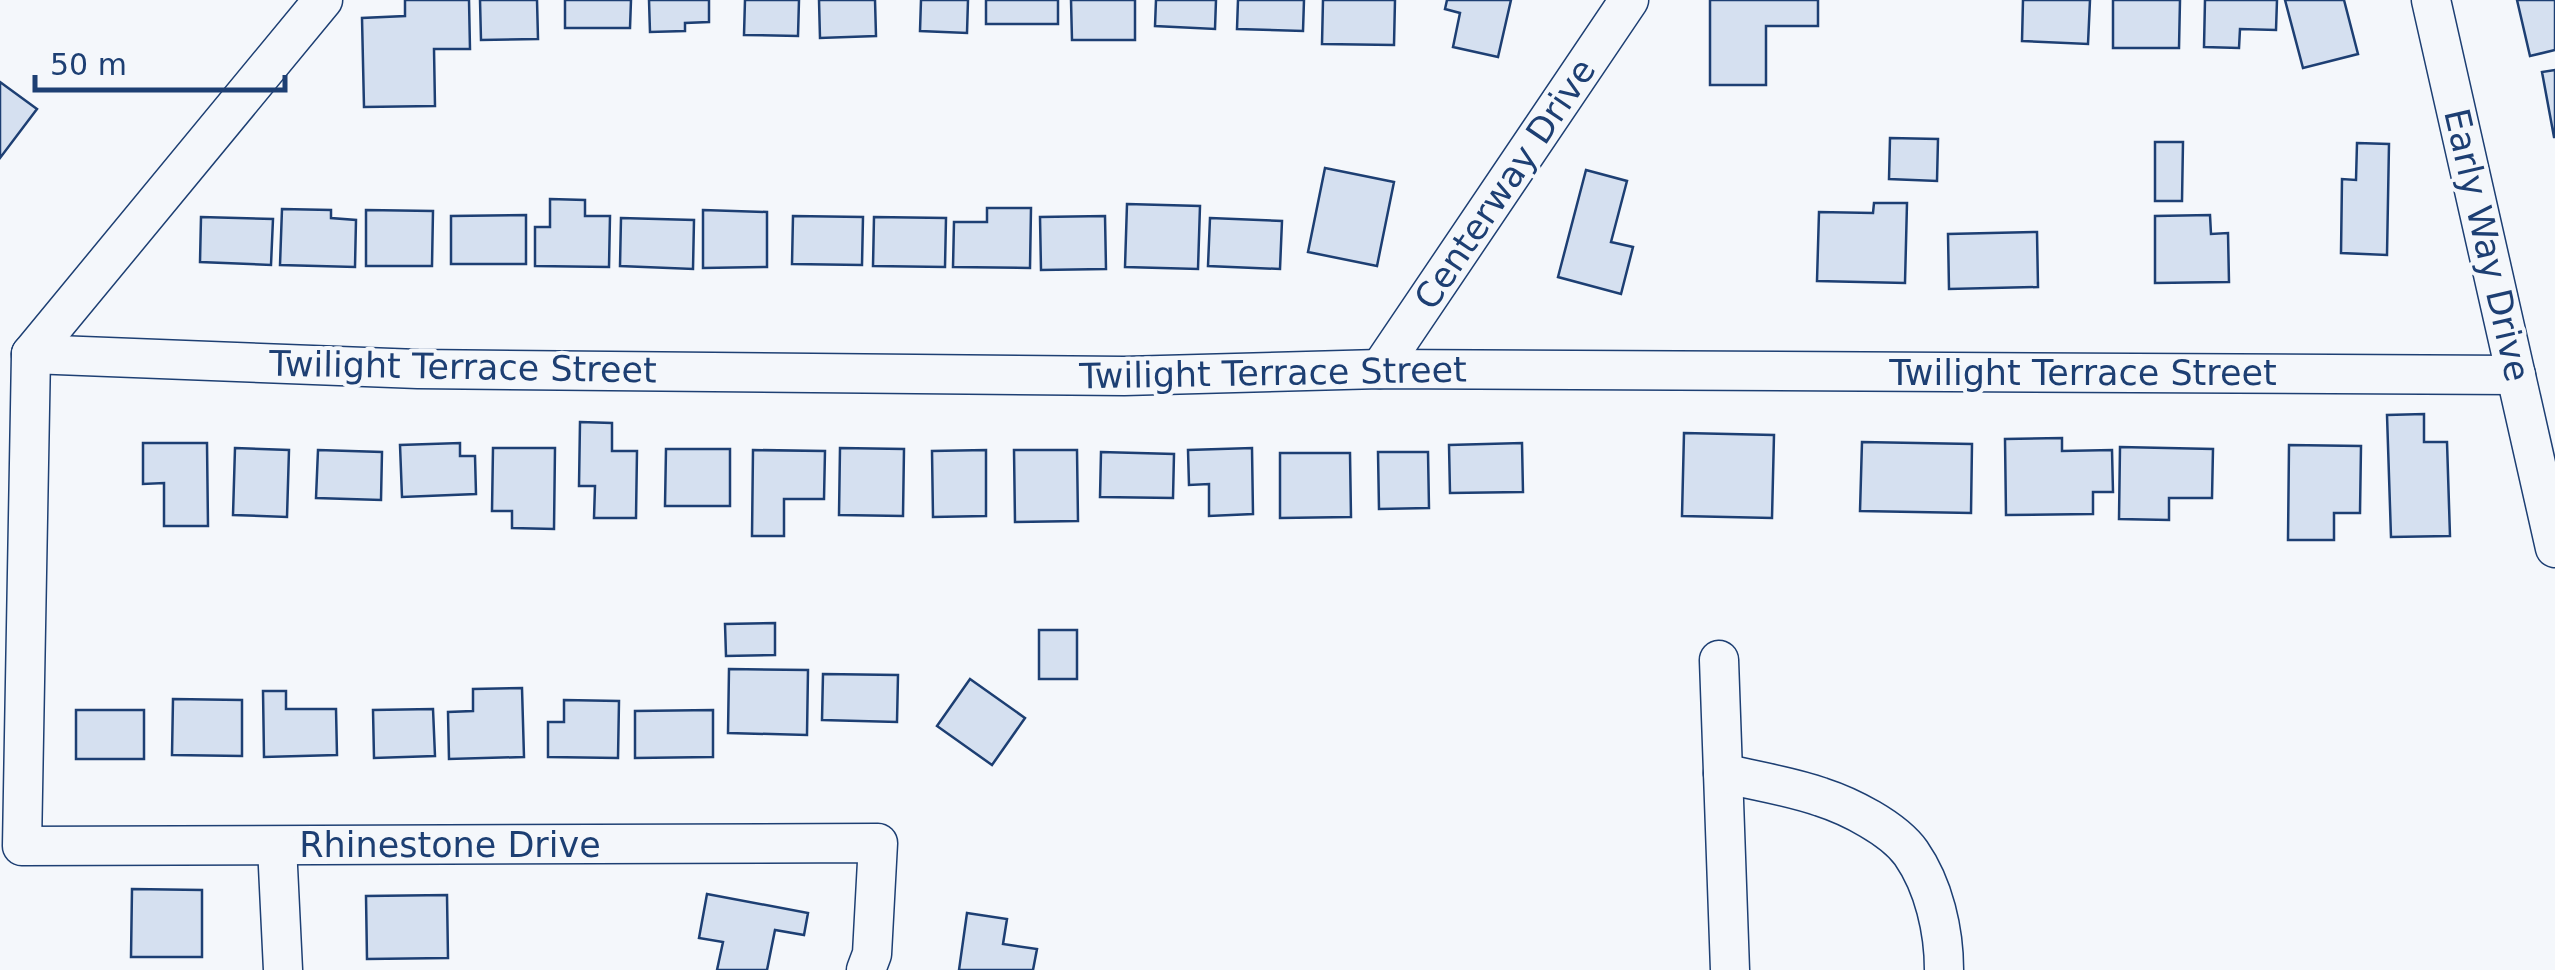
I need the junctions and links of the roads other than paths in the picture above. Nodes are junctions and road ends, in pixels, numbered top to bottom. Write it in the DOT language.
graph roads {
  1 [pos="323,0"];
  2 [pos="1629,0"];
  3 [pos="2431,0"];
  4 [pos="31,354"];
  5 [pos="1380,369"];
  6 [pos="2516,375"];
  7 [pos="2555,548"];
  8 [pos="1719,660"];
  9 [pos="1723,773"];
  10 [pos="277,846"];
  11 [pos="283,970"];
  12 [pos="866,970"];
  13 [pos="1730,970"];
  14 [pos="1944,970"];
  1 -- 4 [label="street"];
  2 -- 5 [label="street, Centerway Drive"];
  3 -- 6 [label="street, Early Way Drive"];
  4 -- 5 [label="street, Twilight Terrace Street"];
  4 -- 10 [label="street, Rhinestone Drive"];
  5 -- 6 [label="street, Twilight Terrace Street"];
  6 -- 7 [label="street, Early Way Drive"];
  8 -- 9 [label="street"];
  9 -- 13 [label="street"];
  9 -- 14 [label="street"];
  10 -- 11 [label="street"];
  10 -- 12 [label="street, Rhinestone Drive"];
}
